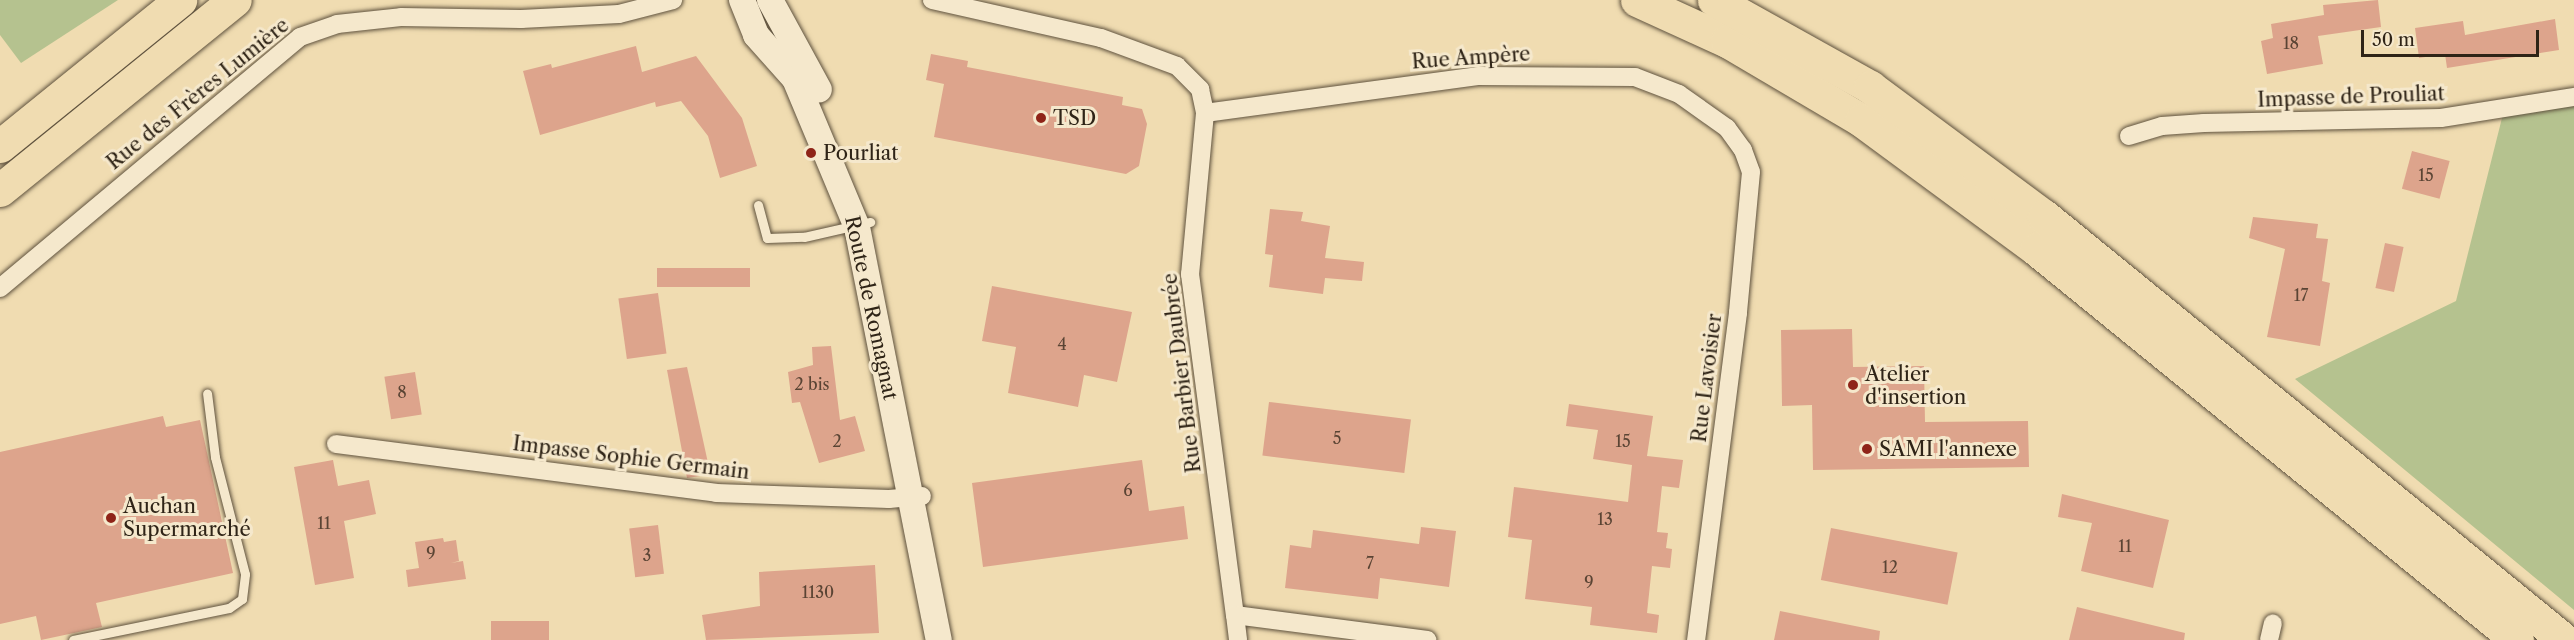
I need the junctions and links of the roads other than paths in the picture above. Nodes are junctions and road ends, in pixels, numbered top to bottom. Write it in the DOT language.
graph roads {
  1 [pos="180,0"];
  2 [pos="235,0"];
  3 [pos="673,0"];
  4 [pos="742,0"];
  5 [pos="773,0"];
  6 [pos="932,0"];
  7 [pos="1637,0"];
  8 [pos="1714,0"];
  9 [pos="140,36"];
  10 [pos="2574,97"];
  11 [pos="1205,113"];
  12 [pos="0,121"];
  13 [pos="1727,128"];
  14 [pos="2129,136"];
  15 [pos="0,146"];
  16 [pos="0,190"];
  17 [pos="758,205"];
  18 [pos="863,224"];
  19 [pos="0,288"];
  20 [pos="207,393"];
  21 [pos="336,444"];
  22 [pos="916,497"];
  23 [pos="1235,615"];
  24 [pos="74,640"];
  25 [pos="939,640"];
  26 [pos="951,640"];
  27 [pos="1238,640"];
  28 [pos="1427,640"];
  29 [pos="1696,640"];
  30 [pos="2517,640"];
  31 [pos="2564,640"];
  1 -- 9 [label="highway"];
  2 -- 16 [label="highway"];
  3 -- 19 [label="street, Rue des Frères Lumière"];
  4 -- 18 [label="main road, Route de Romagnat"];
  5 -- 18 [label="main road, Route de Romagnat"];
  6 -- 11 [label="street, Rue Barbier Daubrée"];
  7 -- 30 [label="highway"];
  8 -- 31 [label="highway"];
  9 -- 12 [label="highway"];
  9 -- 15 [label="highway"];
  10 -- 14 [label="street, Impasse de Prouliat"];
  11 -- 13 [label="street, Rue Ampère"];
  11 -- 23 [label="street, Rue Barbier Daubrée"];
  13 -- 29 [label="street, Rue Lavoisier"];
  17 -- 18 [label="lane"];
  18 -- 22 [label="main road, Route de Romagnat"];
  20 -- 24 [label="lane"];
  21 -- 22 [label="street, Impasse Sophie Germain"];
  22 -- 25 [label="main road, Route de Romagnat"];
  22 -- 26 [label="main road, Route de Romagnat"];
  23 -- 27 [label="street, Rue Barbier Daubrée"];
  23 -- 28 [label="street"];
}
